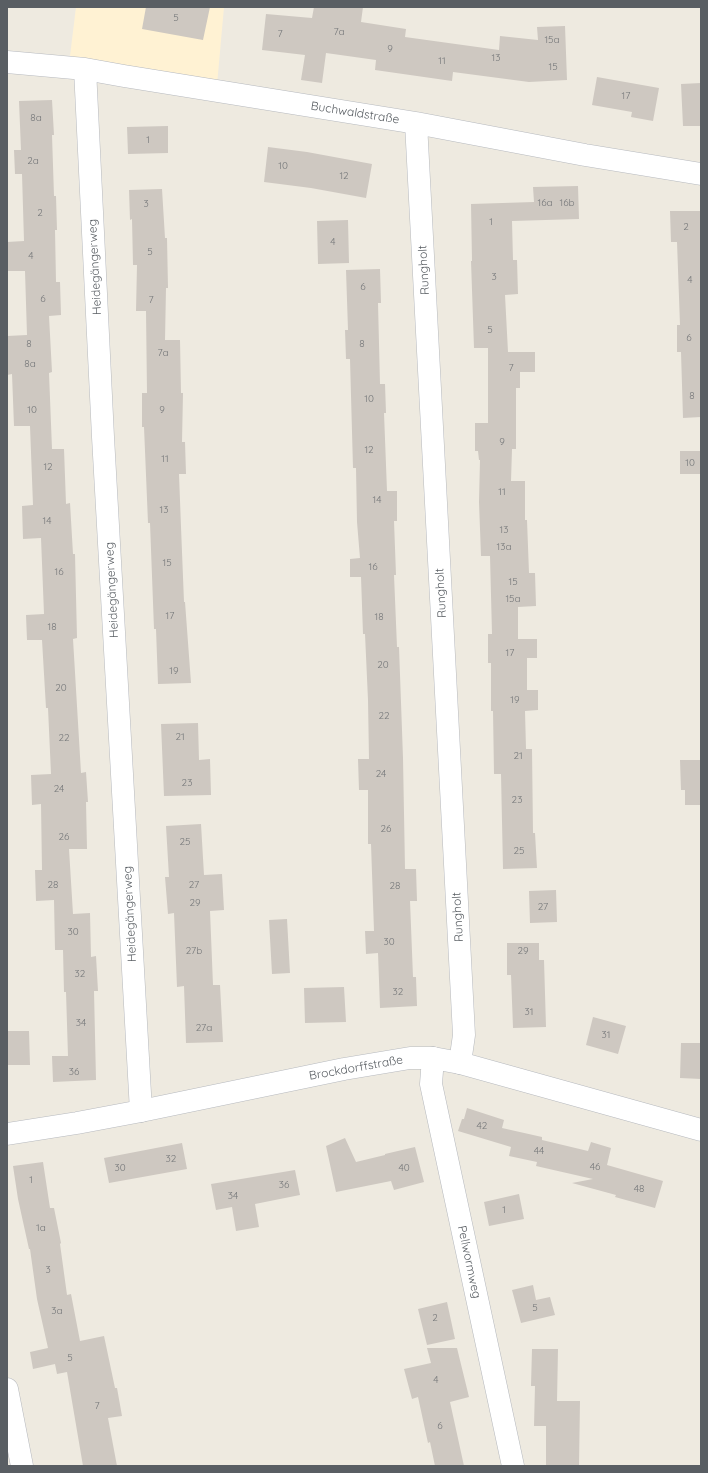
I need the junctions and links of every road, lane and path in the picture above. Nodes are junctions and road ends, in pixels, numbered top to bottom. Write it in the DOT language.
graph roads {
  1 [pos="7,62"];
  2 [pos="85,69"];
  3 [pos="416,123"];
  4 [pos="701,174"];
  5 [pos="433,1058"];
  6 [pos="460,1063"];
  7 [pos="141,1111"];
  8 [pos="701,1130"];
  9 [pos="7,1134"];
  10 [pos="7,1389"];
  11 [pos="22,1466"];
  12 [pos="513,1466"];
  1 -- 2 [label="street, Buchwaldstraße"];
  2 -- 3 [label="street, Buchwaldstraße"];
  2 -- 7 [label="street, Heidegängerweg"];
  3 -- 4 [label="street, Buchwaldstraße"];
  3 -- 6 [label="street, Rungholt"];
  5 -- 6 [label="street, Brockdorffstraße"];
  5 -- 7 [label="street, Brockdorffstraße"];
  5 -- 12 [label="street, Pellwormweg"];
  6 -- 8 [label="street, Brockdorffstraße"];
  7 -- 9 [label="street, Brockdorffstraße"];
  10 -- 11 [label="street"];
}
